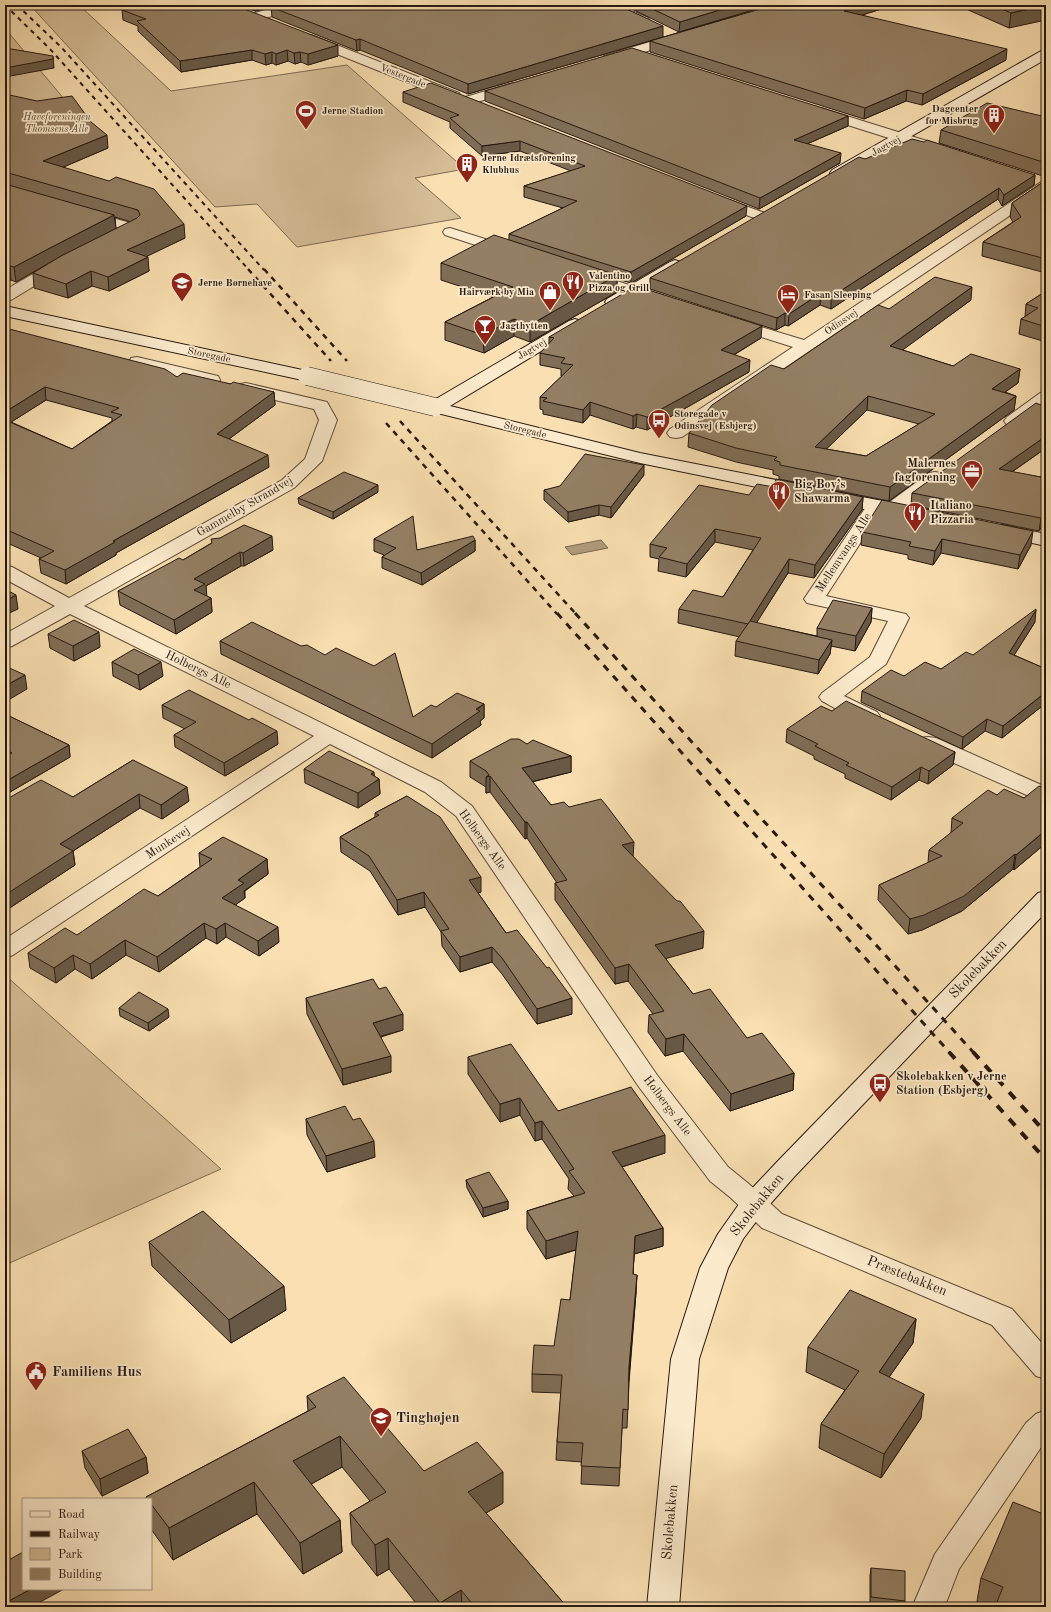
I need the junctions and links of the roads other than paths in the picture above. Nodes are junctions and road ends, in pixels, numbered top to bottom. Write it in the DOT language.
graph roads {
  1 [pos="296,5"];
  2 [pos="637,5"];
  3 [pos="274,24"];
  4 [pos="692,34"];
  5 [pos="301,36"];
  6 [pos="678,38"];
  7 [pos="633,52"];
  8 [pos="1046,54"];
  9 [pos="655,59"];
  10 [pos="595,63"];
  11 [pos="527,83"];
  12 [pos="467,101"];
  13 [pos="812,109"];
  14 [pos="489,110"];
  15 [pos="901,137"];
  16 [pos="952,153"];
  17 [pos="827,178"];
  18 [pos="1031,179"];
  19 [pos="1046,184"];
  20 [pos="709,196"];
  21 [pos="773,208"];
  22 [pos="72,210"];
  23 [pos="760,216"];
  24 [pos="746,224"];
  25 [pos="450,232"];
  26 [pos="100,244"];
  27 [pos="526,257"];
  28 [pos="686,259"];
  29 [pos="69,260"];
  30 [pos="579,274"];
  31 [pos="632,291"];
  32 [pos="5,297"];
  33 [pos="667,302"];
  34 [pos="5,311"];
  35 [pos="718,318"];
  36 [pos="806,346"];
  37 [pos="121,358"];
  38 [pos="1046,397"];
  39 [pos="435,407"];
  40 [pos="1002,429"];
  41 [pos="676,433"];
  42 [pos="948,468"];
  43 [pos="884,507"];
  44 [pos="923,515"];
  45 [pos="985,528"];
  46 [pos="1046,540"];
  47 [pos="5,571"];
  48 [pos="69,606"];
  49 [pos="5,642"];
  50 [pos="886,723"];
  51 [pos="330,735"];
  52 [pos="914,737"];
  53 [pos="1046,795"];
  54 [pos="1046,898"];
  55 [pos="5,950"];
  56 [pos="754,1204"];
  57 [pos="1046,1368"];
  58 [pos="1046,1422"];
  59 [pos="664,1607"];
  60 [pos="930,1607"];
  1 -- 3 [label="street"];
  2 -- 6 [label="street"];
  4 -- 6 [label="street"];
  5 -- 12 [label="street, Vestergade"];
  6 -- 7 [label="street"];
  7 -- 9 [label="street"];
  7 -- 10 [label="street"];
  8 -- 15 [label="street, Jagtvej"];
  11 -- 12 [label="street"];
  12 -- 14 [label="street, Vestergade"];
  13 -- 15 [label="street"];
  15 -- 16 [label="street"];
  15 -- 17 [label="street, Jagtvej"];
  18 -- 19 [label="street"];
  19 -- 36 [label="street, Odinsvej"];
  20 -- 23 [label="street"];
  21 -- 23 [label="street"];
  22 -- 26 [label="street"];
  23 -- 24 [label="street"];
  25 -- 27 [label="street"];
  28 -- 31 [label="street, Jagtvej"];
  29 -- 32 [label="street"];
  30 -- 31 [label="street"];
  31 -- 33 [label="street"];
  31 -- 39 [label="street, Jagtvej"];
  34 -- 39 [label="street, Storegade, bridge"];
  35 -- 36 [label="street"];
  36 -- 41 [label="street, Odinsvej"];
  37 -- 48 [label="street, Gammelby Strandvej"];
  38 -- 40 [label="street"];
  39 -- 43 [label="street, Storegade"];
  42 -- 43 [label="street"];
  43 -- 44 [label="street, Storegade"];
  43 -- 50 [label="street, Mellemvangs Alle"];
  45 -- 46 [label="street"];
  47 -- 48 [label="street, Holbergs Alle"];
  48 -- 49 [label="street, Gammelby Strandvej"];
  48 -- 51 [label="street, Holbergs Alle"];
  51 -- 55 [label="street, Munkevej"];
  51 -- 56 [label="street, Holbergs Alle"];
  52 -- 53 [label="street"];
  54 -- 56 [label="street, Skolebakken"];
  56 -- 57 [label="street, Præstebakken"];
  56 -- 59 [label="street, Skolebakken"];
  58 -- 60 [label="street"];
}
